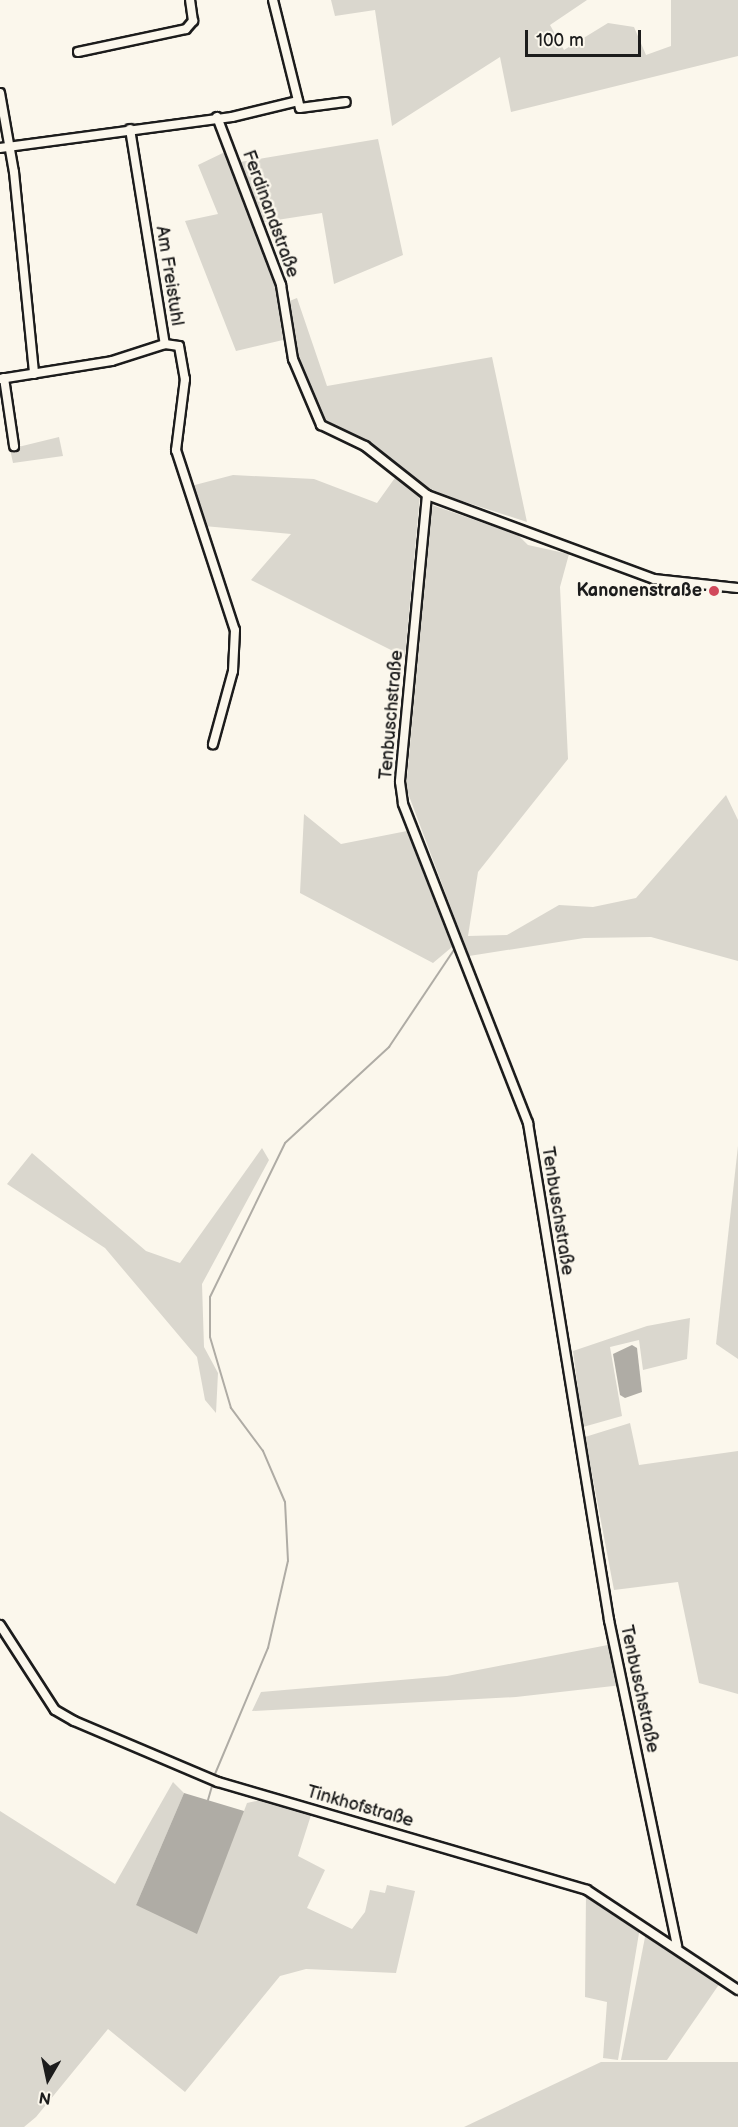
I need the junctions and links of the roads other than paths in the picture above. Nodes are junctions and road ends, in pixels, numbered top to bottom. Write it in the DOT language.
graph roads {
  1 [pos="190,0"];
  2 [pos="273,0"];
  3 [pos="78,52"];
  4 [pos="0,93"];
  5 [pos="298,101"];
  6 [pos="346,102"];
  7 [pos="217,117"];
  8 [pos="130,129"];
  9 [pos="11,147"];
  10 [pos="0,148"];
  11 [pos="165,344"];
  12 [pos="34,374"];
  13 [pos="2,379"];
  14 [pos="14,446"];
  15 [pos="427,495"];
  16 [pos="738,588"];
  17 [pos="213,744"];
  18 [pos="0,1625"];
  19 [pos="677,1946"];
  20 [pos="738,1990"];
  1 -- 3 [label="street"];
  2 -- 5 [label="street"];
  4 -- 9 [label="street"];
  5 -- 6 [label="street"];
  5 -- 7 [label="street"];
  7 -- 8 [label="street"];
  7 -- 15 [label="street, Ferdinandstraße"];
  8 -- 9 [label="street"];
  8 -- 11 [label="street, Am Freistuhl"];
  9 -- 10 [label="street"];
  9 -- 12 [label="street"];
  11 -- 12 [label="street"];
  11 -- 17 [label="street, Am Freistuhl"];
  12 -- 13 [label="street"];
  13 -- 14 [label="street"];
  15 -- 16 [label="street"];
  15 -- 19 [label="street, Tenbuschstraße"];
  18 -- 19 [label="street, Tinkhofstraße"];
  19 -- 20 [label="street, Tinkhofstraße"];
}
